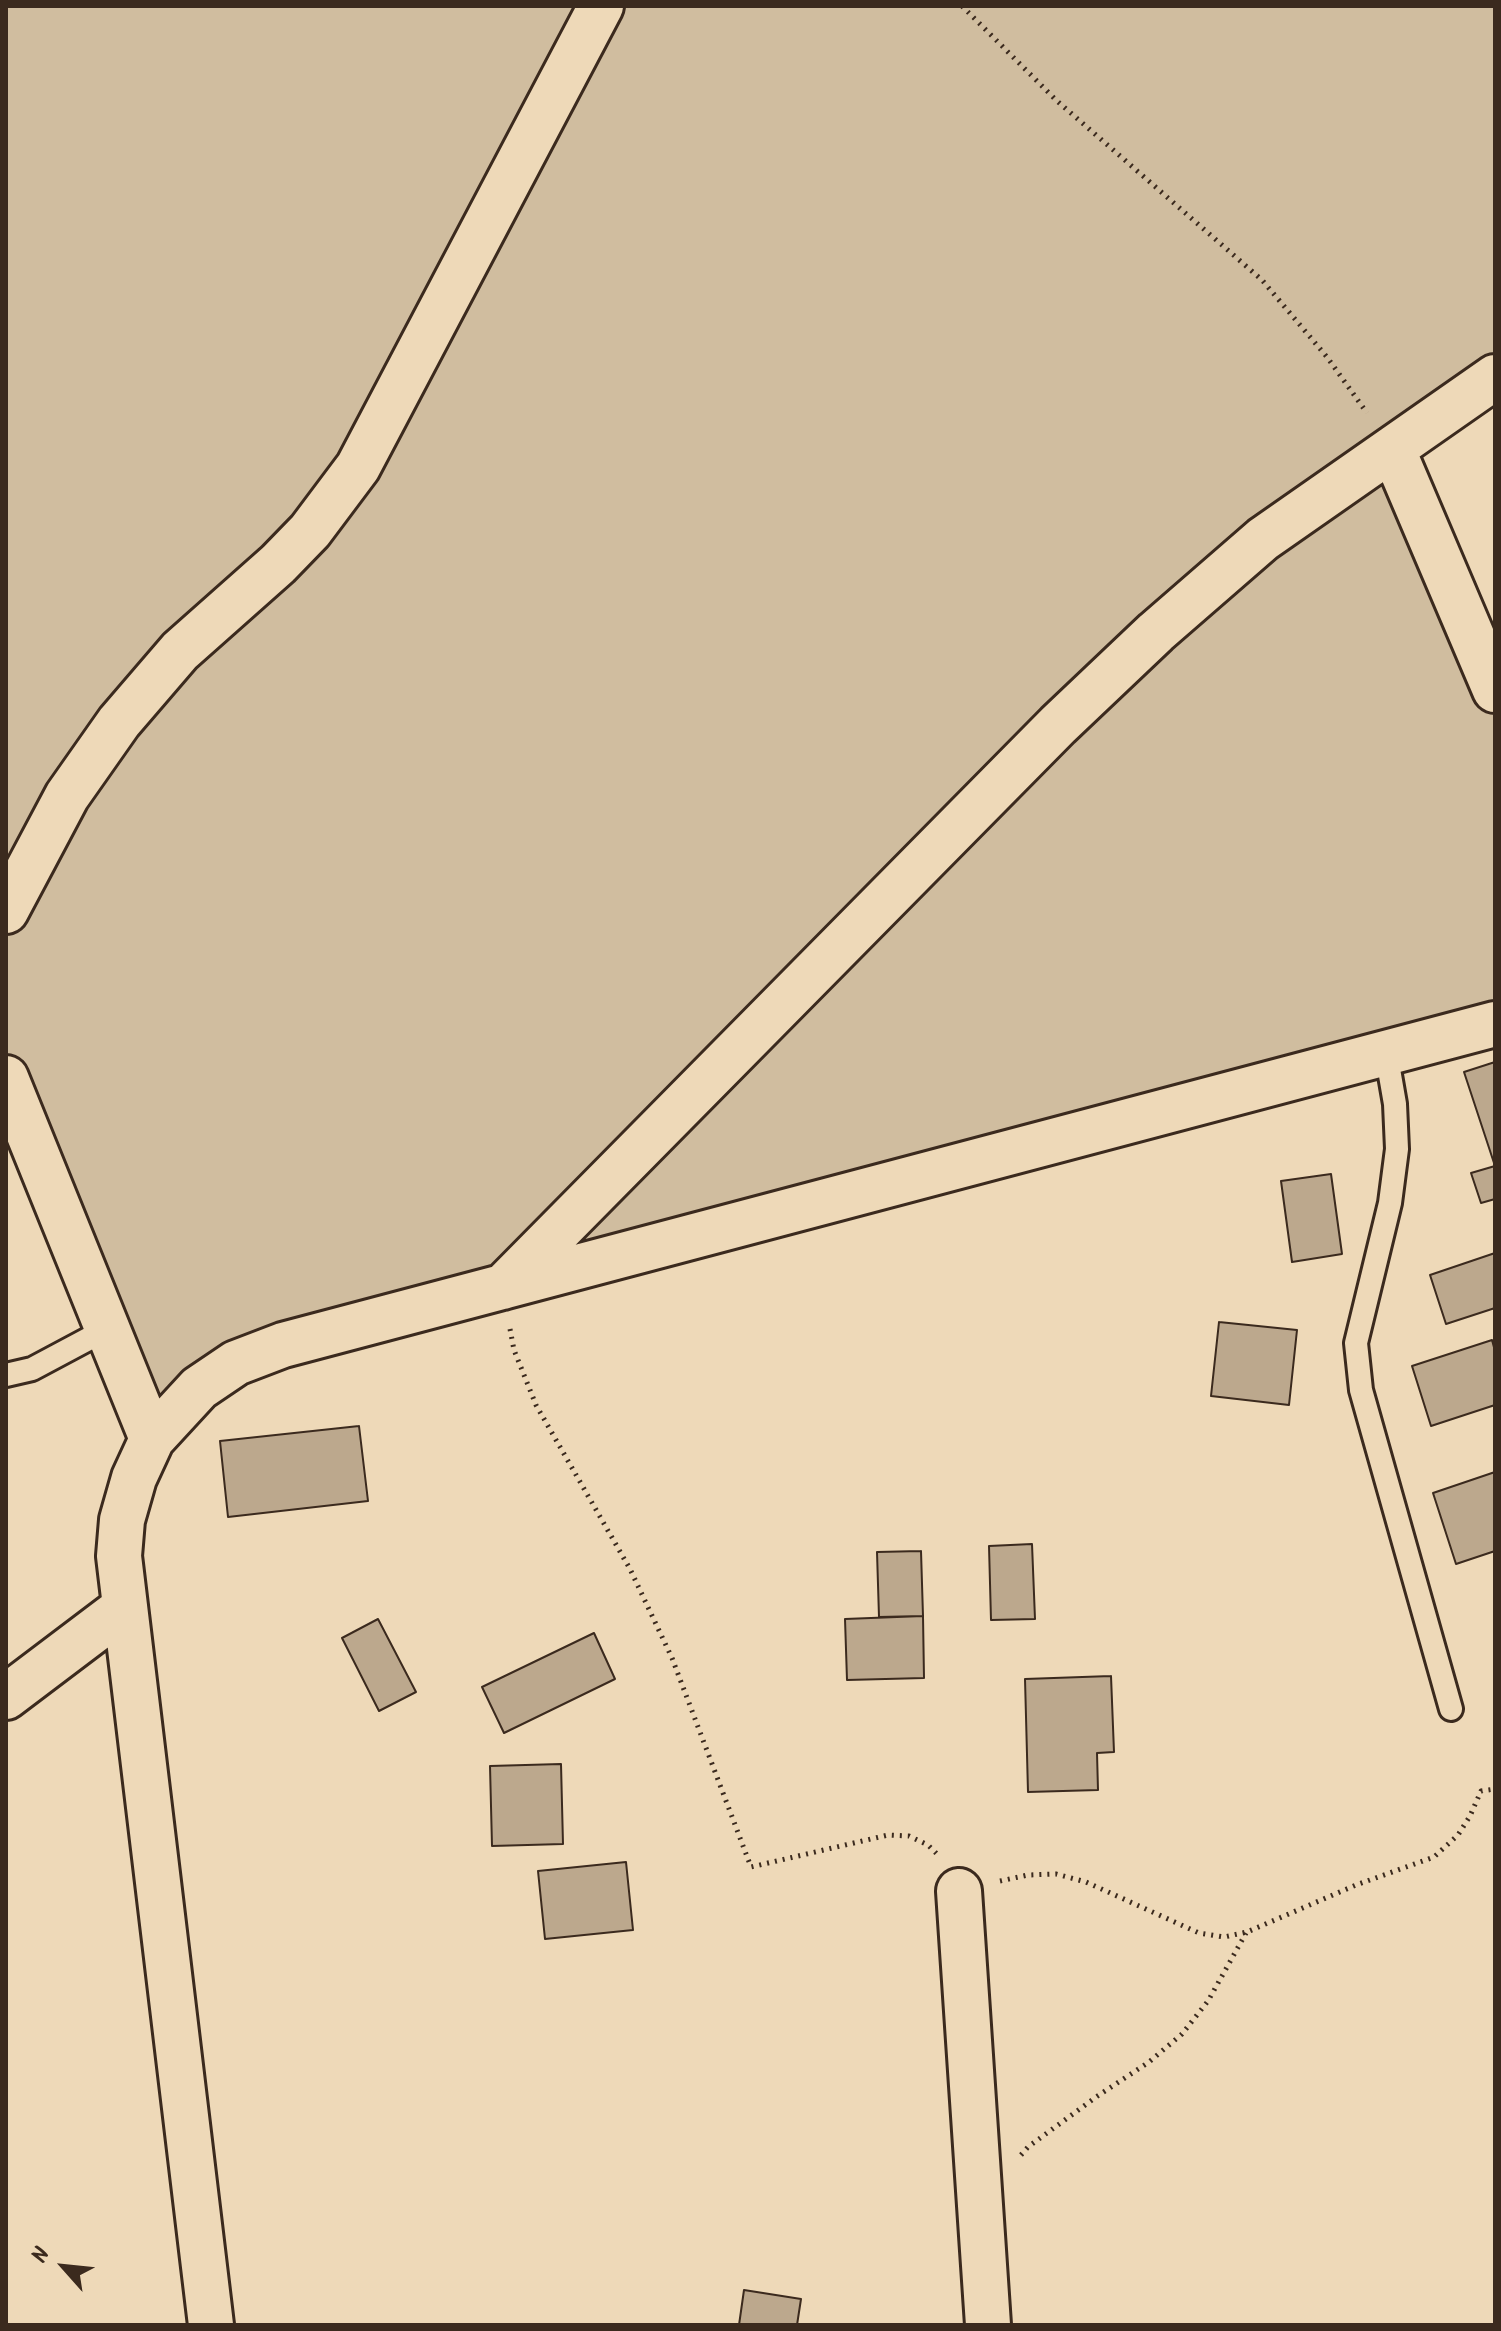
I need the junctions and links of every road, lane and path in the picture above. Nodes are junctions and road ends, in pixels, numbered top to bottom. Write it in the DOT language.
graph roads {
  1 [pos="601,6"];
  2 [pos="962,6"];
  3 [pos="1495,377"];
  4 [pos="1393,450"];
  5 [pos="1495,690"];
  6 [pos="6,911"];
  7 [pos="1495,1024"];
  8 [pos="1386,1052"];
  9 [pos="6,1078"];
  10 [pos="502,1288"];
  11 [pos="107,1329"];
  12 [pos="6,1375"];
  13 [pos="152,1439"];
  14 [pos="125,1607"];
  15 [pos="6,1697"];
  16 [pos="1451,1709"];
  17 [pos="1495,1789"];
  18 [pos="959,1891"];
  19 [pos="1247,1932"];
  20 [pos="980,2201"];
  21 [pos="211,2325"];
  22 [pos="988,2325"];
  1 -- 6 [label="street"];
  2 -- 4 [label="path"];
  3 -- 4 [label="street"];
  4 -- 5 [label="street"];
  4 -- 10 [label="street"];
  7 -- 8 [label="street"];
  8 -- 10 [label="street"];
  8 -- 16 [label="lane"];
  9 -- 11 [label="street"];
  10 -- 13 [label="street"];
  10 -- 18 [label="path"];
  11 -- 12 [label="lane"];
  11 -- 13 [label="street"];
  13 -- 14 [label="street"];
  14 -- 15 [label="street"];
  14 -- 21 [label="street"];
  17 -- 19 [label="path"];
  18 -- 19 [label="path"];
  18 -- 20 [label="street"];
  19 -- 20 [label="path"];
  20 -- 22 [label="street"];
}
